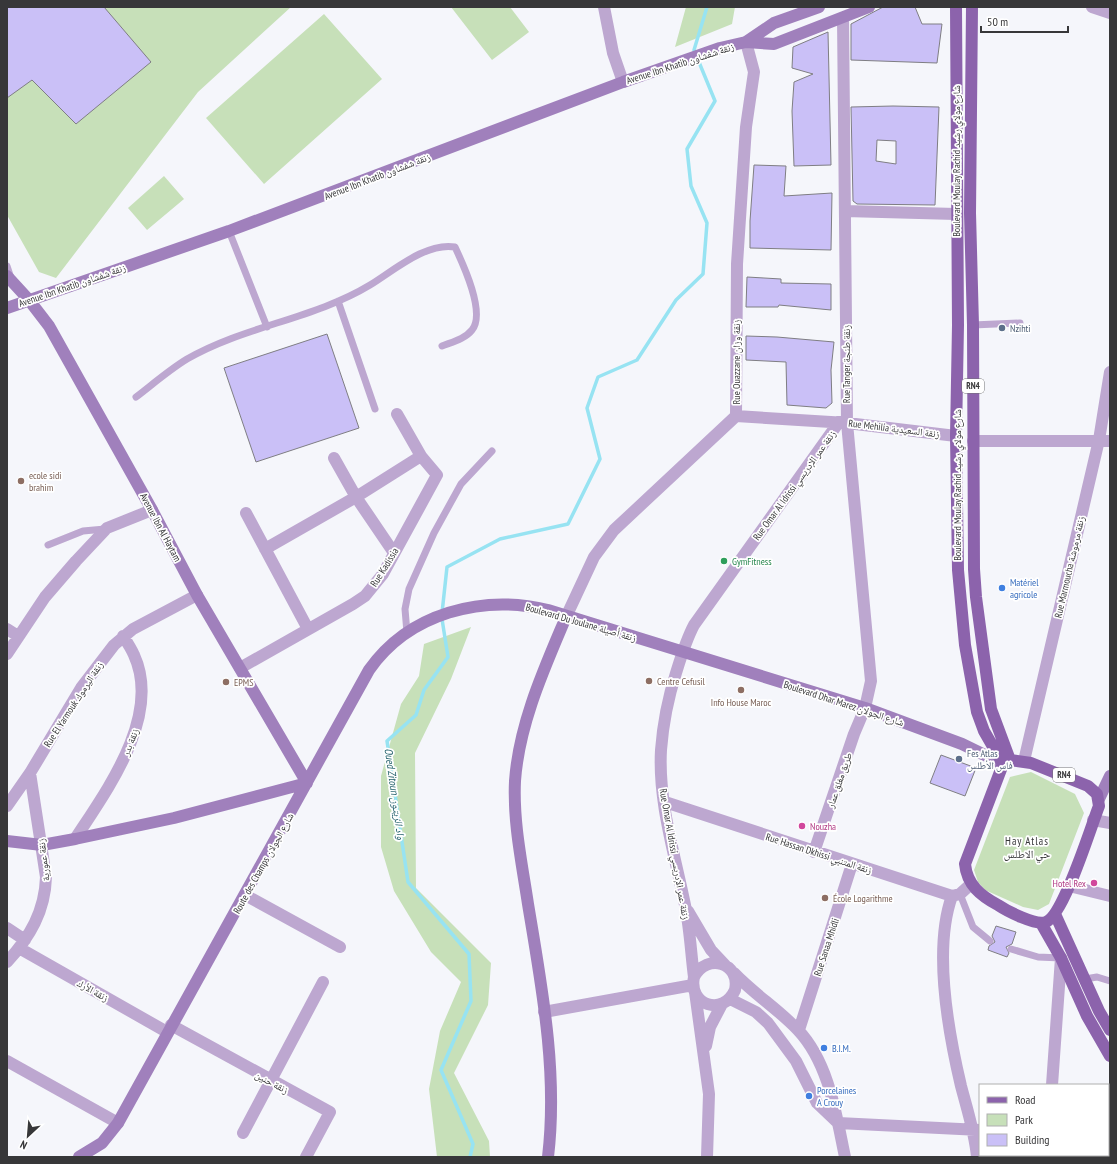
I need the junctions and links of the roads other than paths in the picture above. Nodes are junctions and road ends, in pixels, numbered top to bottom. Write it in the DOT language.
graph roads {
  1 [pos="604,7"];
  2 [pos="818,7"];
  3 [pos="869,7"];
  4 [pos="956,7"];
  5 [pos="972,7"];
  6 [pos="1092,7"];
  7 [pos="1110,13"];
  8 [pos="843,18"];
  9 [pos="746,42"];
  10 [pos="623,82"];
  11 [pos="845,211"];
  12 [pos="956,214"];
  13 [pos="229,231"];
  14 [pos="7,266"];
  15 [pos="9,278"];
  16 [pos="29,300"];
  17 [pos="338,300"];
  18 [pos="7,308"];
  19 [pos="1020,323"];
  20 [pos="973,325"];
  21 [pos="267,327"];
  22 [pos="442,346"];
  23 [pos="1110,372"];
  24 [pos="136,397"];
  25 [pos="375,409"];
  26 [pos="397,414"];
  27 [pos="736,416"];
  28 [pos="843,422"];
  29 [pos="956,436"];
  30 [pos="973,441"];
  31 [pos="1104,441"];
  32 [pos="492,451"];
  33 [pos="421,456"];
  34 [pos="334,458"];
  35 [pos="356,497"];
  36 [pos="152,510"];
  37 [pos="246,513"];
  38 [pos="107,528"];
  39 [pos="48,545"];
  40 [pos="265,549"];
  41 [pos="394,553"];
  42 [pos="196,595"];
  43 [pos="478,605"];
  44 [pos="566,617"];
  45 [pos="7,629"];
  46 [pos="308,629"];
  47 [pos="412,630"];
  48 [pos="18,636"];
  49 [pos="123,636"];
  50 [pos="682,652"];
  51 [pos="7,654"];
  52 [pos="240,668"];
  53 [pos="865,708"];
  54 [pos="1024,761"];
  55 [pos="1006,762"];
  56 [pos="30,773"];
  57 [pos="1110,776"];
  58 [pos="307,783"];
  59 [pos="1098,799"];
  60 [pos="664,802"];
  61 [pos="7,806"];
  62 [pos="1093,820"];
  63 [pos="1110,823"];
  64 [pos="75,839"];
  65 [pos="7,841"];
  66 [pos="42,845"];
  67 [pos="814,852"];
  68 [pos="852,864"];
  69 [pos="971,884"];
  70 [pos="1069,886"];
  71 [pos="246,895"];
  72 [pos="956,895"];
  73 [pos="1110,896"];
  74 [pos="685,907"];
  75 [pos="1055,914"];
  76 [pos="1041,923"];
  77 [pos="7,928"];
  78 [pos="990,941"];
  79 [pos="22,944"];
  80 [pos="340,947"];
  81 [pos="1011,949"];
  82 [pos="1061,958"];
  83 [pos="7,962"];
  84 [pos="729,969"];
  85 [pos="1085,979"];
  86 [pos="1110,981"];
  87 [pos="323,982"];
  88 [pos="694,985"];
  89 [pos="726,1002"];
  90 [pos="544,1012"];
  91 [pos="1109,1027"];
  92 [pos="169,1028"];
  93 [pos="799,1030"];
  94 [pos="1110,1056"];
  95 [pos="704,1057"];
  96 [pos="7,1061"];
  97 [pos="271,1081"];
  98 [pos="1052,1084"];
  99 [pos="118,1123"];
  100 [pos="838,1123"];
  101 [pos="976,1130"];
  102 [pos="243,1133"];
  103 [pos="79,1157"];
  104 [pos="306,1157"];
  105 [pos="548,1157"];
  106 [pos="706,1157"];
  107 [pos="845,1157"];
  108 [pos="977,1157"];
  1 -- 10 [label="street"];
  2 -- 9 [label="street, Avenue Ibn Khatib زنقة شفشاون"];
  3 -- 8 [label="street, Avenue Ibn Khatib زنقة شفشاون"];
  4 -- 12 [label="main road, Boulevard Moulay Rachid شارع مولاي رشيد / RN4"];
  5 -- 20 [label="main road, Boulevard Moulay Rachid شارع مولاي رشيد / RN4"];
  6 -- 7 [label="street"];
  8 -- 9 [label="street, Avenue Ibn Khatib زنقة شفشاون"];
  8 -- 11 [label="street, Rue Tanger زنقة طنجة"];
  9 -- 10 [label="street, Avenue Ibn Khatib زنقة شفشاون"];
  9 -- 27 [label="street, Rue Ouazzane زنقة وزان"];
  10 -- 13 [label="street, Avenue Ibn Khatib زنقة شفشاون"];
  11 -- 12 [label="street"];
  11 -- 28 [label="street, Rue Tanger زنقة طنجة"];
  12 -- 29 [label="main road, Boulevard Moulay Rachid شارع مولاي رشيد / RN4"];
  13 -- 16 [label="street, Avenue Ibn Khatib زنقة شفشاون"];
  13 -- 21 [label="lane"];
  14 -- 15 [label="lane"];
  15 -- 16 [label="street, Avenue Ibn Al Haytam"];
  16 -- 18 [label="street, Avenue Ibn Khatib زنقة شفشاون"];
  16 -- 36 [label="street, Avenue Ibn Al Haytam"];
  17 -- 21 [label="lane"];
  17 -- 22 [label="lane"];
  17 -- 25 [label="lane"];
  19 -- 20 [label="lane"];
  20 -- 30 [label="main road, Boulevard Moulay Rachid شارع مولاي رشيد / RN4"];
  21 -- 24 [label="lane"];
  23 -- 31 [label="street, Rue Marmoucha زنقة مرموشة"];
  26 -- 33 [label="street, Rue Kadissia"];
  27 -- 28 [label="street, Rue Mehilia زنقة السعيدية"];
  27 -- 44 [label="street, Rue Ouazzane زنقة وزان"];
  28 -- 29 [label="street, Rue Mehilia زنقة السعيدية"];
  28 -- 50 [label="street, Rue Omar Al Idrissi زنقة عمر الإدريسي"];
  28 -- 53 [label="street, Rue Tanger زنقة طنجة"];
  29 -- 55 [label="main road, Boulevard Moulay Rachid شارع مولاي رشيد / RN4"];
  30 -- 31 [label="street"];
  30 -- 55 [label="main road, Boulevard Moulay Rachid شارع مولاي رشيد / RN4"];
  31 -- 54 [label="street, Rue Marmoucha زنقة مرموشة"];
  32 -- 47 [label="lane"];
  33 -- 35 [label="street"];
  33 -- 41 [label="street, Rue Kadissia"];
  34 -- 35 [label="street"];
  35 -- 40 [label="street"];
  35 -- 41 [label="street"];
  36 -- 38 [label="street"];
  36 -- 42 [label="street, Avenue Ibn Al Haytam"];
  37 -- 40 [label="street"];
  38 -- 39 [label="lane"];
  38 -- 48 [label="street"];
  40 -- 46 [label="street"];
  41 -- 46 [label="street, Rue Kadissia"];
  42 -- 49 [label="street, Rue El Yarmouk زنقة اليرموك"];
  42 -- 52 [label="street, Avenue Ibn Al Haytam"];
  43 -- 44 [label="street, Boulevard Du Joulane زنقة أصيلة"];
  43 -- 47 [label="street, Route des Champs شارع الجولان"];
  44 -- 50 [label="street, Boulevard Du Joulane زنقة أصيلة"];
  44 -- 90 [label="street"];
  45 -- 48 [label="street"];
  46 -- 52 [label="street, Rue Kadissia"];
  47 -- 58 [label="street, Route des Champs شارع الجولان"];
  48 -- 51 [label="street"];
  49 -- 56 [label="street, Rue El Yarmouk زنقة اليرموك"];
  49 -- 64 [label="street, زنقة بدر"];
  50 -- 53 [label="street, Boulevard Dhar Marez شارع الجولان"];
  50 -- 60 [label="street, Rue Omar Al Idrissi زنقة عمر الإدريسي"];
  52 -- 58 [label="street, Avenue Ibn Al Haytam"];
  53 -- 55 [label="street, Boulevard Dhar Marez شارع الجولان"];
  53 -- 67 [label="street, طريق مغلق عمار"];
  54 -- 55 [label="main road, RN4"];
  54 -- 59 [label="main road, RN4"];
  55 -- 69 [label="main road"];
  56 -- 61 [label="street, Rue El Yarmouk زنقة اليرموك"];
  56 -- 66 [label="street, زنقة عمورية"];
  57 -- 59 [label="street"];
  58 -- 64 [label="street"];
  58 -- 71 [label="street, Route des Champs شارع الجولان"];
  59 -- 62 [label="main road"];
  60 -- 67 [label="street, Rue Hassan Dkhissi زنقة المتنبي"];
  60 -- 74 [label="street, Rue Omar Al Idrissi زنقة عمر الإدريسي"];
  62 -- 63 [label="street"];
  62 -- 70 [label="main road"];
  64 -- 66 [label="street"];
  65 -- 66 [label="street"];
  66 -- 79 [label="street, زنقة عمورية"];
  67 -- 68 [label="street, Rue Hassan Dkhissi زنقة المتنبي"];
  68 -- 72 [label="street, Rue Hassan Dkhissi زنقة المتنبي"];
  68 -- 93 [label="street, Rue Sanaa Mhidli"];
  69 -- 72 [label="street"];
  69 -- 76 [label="main road"];
  70 -- 73 [label="street"];
  70 -- 75 [label="main road"];
  71 -- 80 [label="street"];
  71 -- 92 [label="street, Route des Champs شارع الجولان"];
  72 -- 78 [label="lane"];
  72 -- 101 [label="street"];
  74 -- 84 [label="street"];
  74 -- 88 [label="street, Rue Omar Al Idrissi زنقة عمر الإدريسي"];
  75 -- 76 [label="main road"];
  75 -- 85 [label="main road"];
  76 -- 82 [label="main road"];
  77 -- 79 [label="street, زنقة الأرك"];
  79 -- 83 [label="street, زنقة عمورية"];
  79 -- 92 [label="street, زنقة الأرك"];
  81 -- 82 [label="lane"];
  82 -- 94 [label="main road"];
  82 -- 98 [label="street"];
  84 -- 88 [label="street"];
  84 -- 89 [label="street"];
  84 -- 93 [label="street"];
  85 -- 86 [label="lane"];
  85 -- 91 [label="main road"];
  87 -- 97 [label="street"];
  88 -- 89 [label="street"];
  88 -- 90 [label="street"];
  88 -- 95 [label="street, Rue Omar Al Idrissi زنقة عمر الإدريسي"];
  89 -- 95 [label="street"];
  89 -- 100 [label="street"];
  90 -- 105 [label="street"];
  92 -- 97 [label="street, زنقة حنين"];
  92 -- 99 [label="street, Route des Champs شارع الجولان"];
  93 -- 100 [label="street"];
  95 -- 106 [label="street, Rue Omar Al Idrissi زنقة عمر الإدريسي"];
  96 -- 99 [label="street"];
  97 -- 102 [label="street"];
  97 -- 104 [label="street, زنقة حنين"];
  99 -- 103 [label="street, Route des Champs شارع الجولان"];
  100 -- 101 [label="street"];
  100 -- 107 [label="street"];
  101 -- 108 [label="street"];
}
